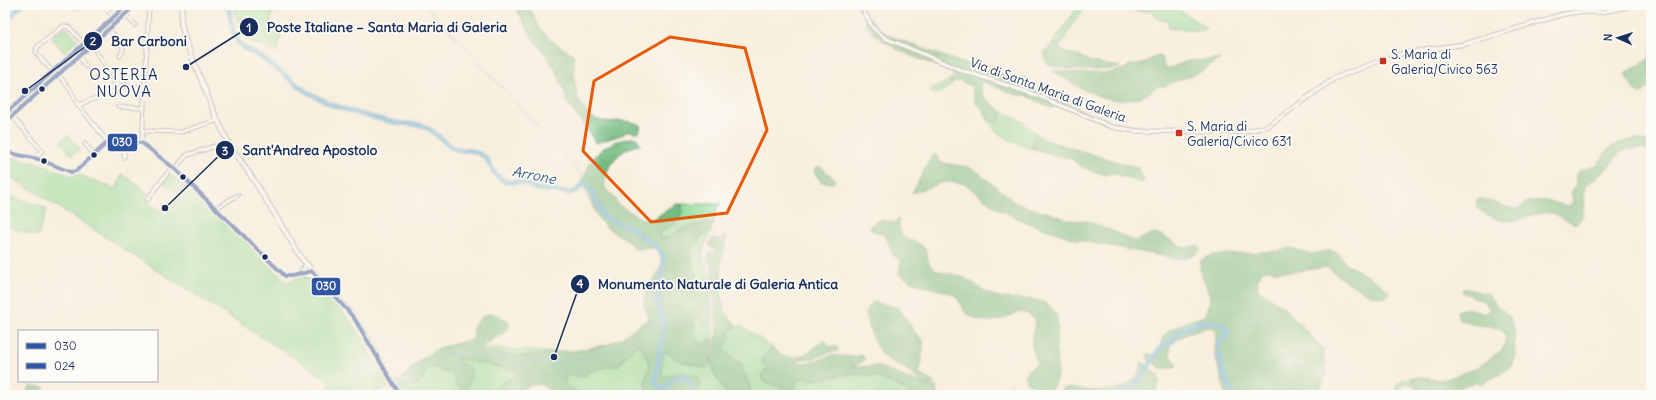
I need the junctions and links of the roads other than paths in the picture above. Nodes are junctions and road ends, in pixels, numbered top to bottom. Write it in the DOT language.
graph roads {
  1 [pos="104,5"];
  2 [pos="126,5"];
  3 [pos="149,5"];
  4 [pos="860,5"];
  5 [pos="1634,5"];
  6 [pos="181,6"];
  7 [pos="1626,6"];
  8 [pos="121,10"];
  9 [pos="113,17"];
  10 [pos="106,25"];
  11 [pos="134,25"];
  12 [pos="89,40"];
  13 [pos="84,44"];
  14 [pos="76,51"];
  15 [pos="120,56"];
  16 [pos="86,67"];
  17 [pos="54,71"];
  18 [pos="117,85"];
  19 [pos="145,87"];
  20 [pos="78,105"];
  21 [pos="118,107"];
  22 [pos="144,108"];
  23 [pos="7,112"];
  24 [pos="218,120"];
  25 [pos="143,131"];
  26 [pos="108,142"];
  27 [pos="125,142"];
  28 [pos="228,142"];
  29 [pos="142,143"];
  30 [pos="85,144"];
  31 [pos="5,152"];
  32 [pos="94,155"];
  33 [pos="124,157"];
  34 [pos="33,158"];
  35 [pos="173,168"];
  36 [pos="238,195"];
  37 [pos="147,200"];
  38 [pos="216,208"];
  39 [pos="306,264"];
  40 [pos="312,271"];
  41 [pos="297,274"];
  42 [pos="319,278"];
  43 [pos="400,395"];
  1 -- 9 [label="street"];
  2 -- 8 [label="main road"];
  3 -- 19 [label="street"];
  4 -- 7 [label="street, Via di Santa Maria di Galeria"];
  5 -- 7 [label="street, Via di Santa Maria di Galeria"];
  6 -- 24 [label="main road"];
  8 -- 9 [label="main road"];
  8 -- 11 [label="street"];
  9 -- 10 [label="main road"];
  10 -- 12 [label="main road"];
  10 -- 15 [label="street"];
  12 -- 13 [label="main road"];
  12 -- 18 [label="street"];
  13 -- 14 [label="main road"];
  13 -- 17 [label="street"];
  14 -- 16 [label="street"];
  14 -- 17 [label="main road"];
  17 -- 20 [label="street"];
  17 -- 23 [label="main road"];
  18 -- 19 [label="street"];
  18 -- 20 [label="street"];
  19 -- 22 [label="street"];
  20 -- 26 [label="street"];
  21 -- 22 [label="street"];
  22 -- 25 [label="street"];
  23 -- 34 [label="street"];
  24 -- 25 [label="street"];
  24 -- 28 [label="main road"];
  25 -- 29 [label="street"];
  26 -- 27 [label="street"];
  26 -- 32 [label="street"];
  27 -- 29 [label="street"];
  27 -- 33 [label="street"];
  28 -- 35 [label="street"];
  28 -- 39 [label="main road"];
  29 -- 35 [label="street"];
  30 -- 32 [label="street"];
  31 -- 34 [label="street"];
  32 -- 34 [label="street"];
  35 -- 37 [label="street"];
  35 -- 38 [label="street"];
  36 -- 38 [label="street"];
  38 -- 41 [label="street"];
  39 -- 40 [label="main road"];
  39 -- 41 [label="street"];
  40 -- 41 [label="street"];
  40 -- 42 [label="main road"];
  41 -- 42 [label="street"];
  42 -- 43 [label="main road"];
}
